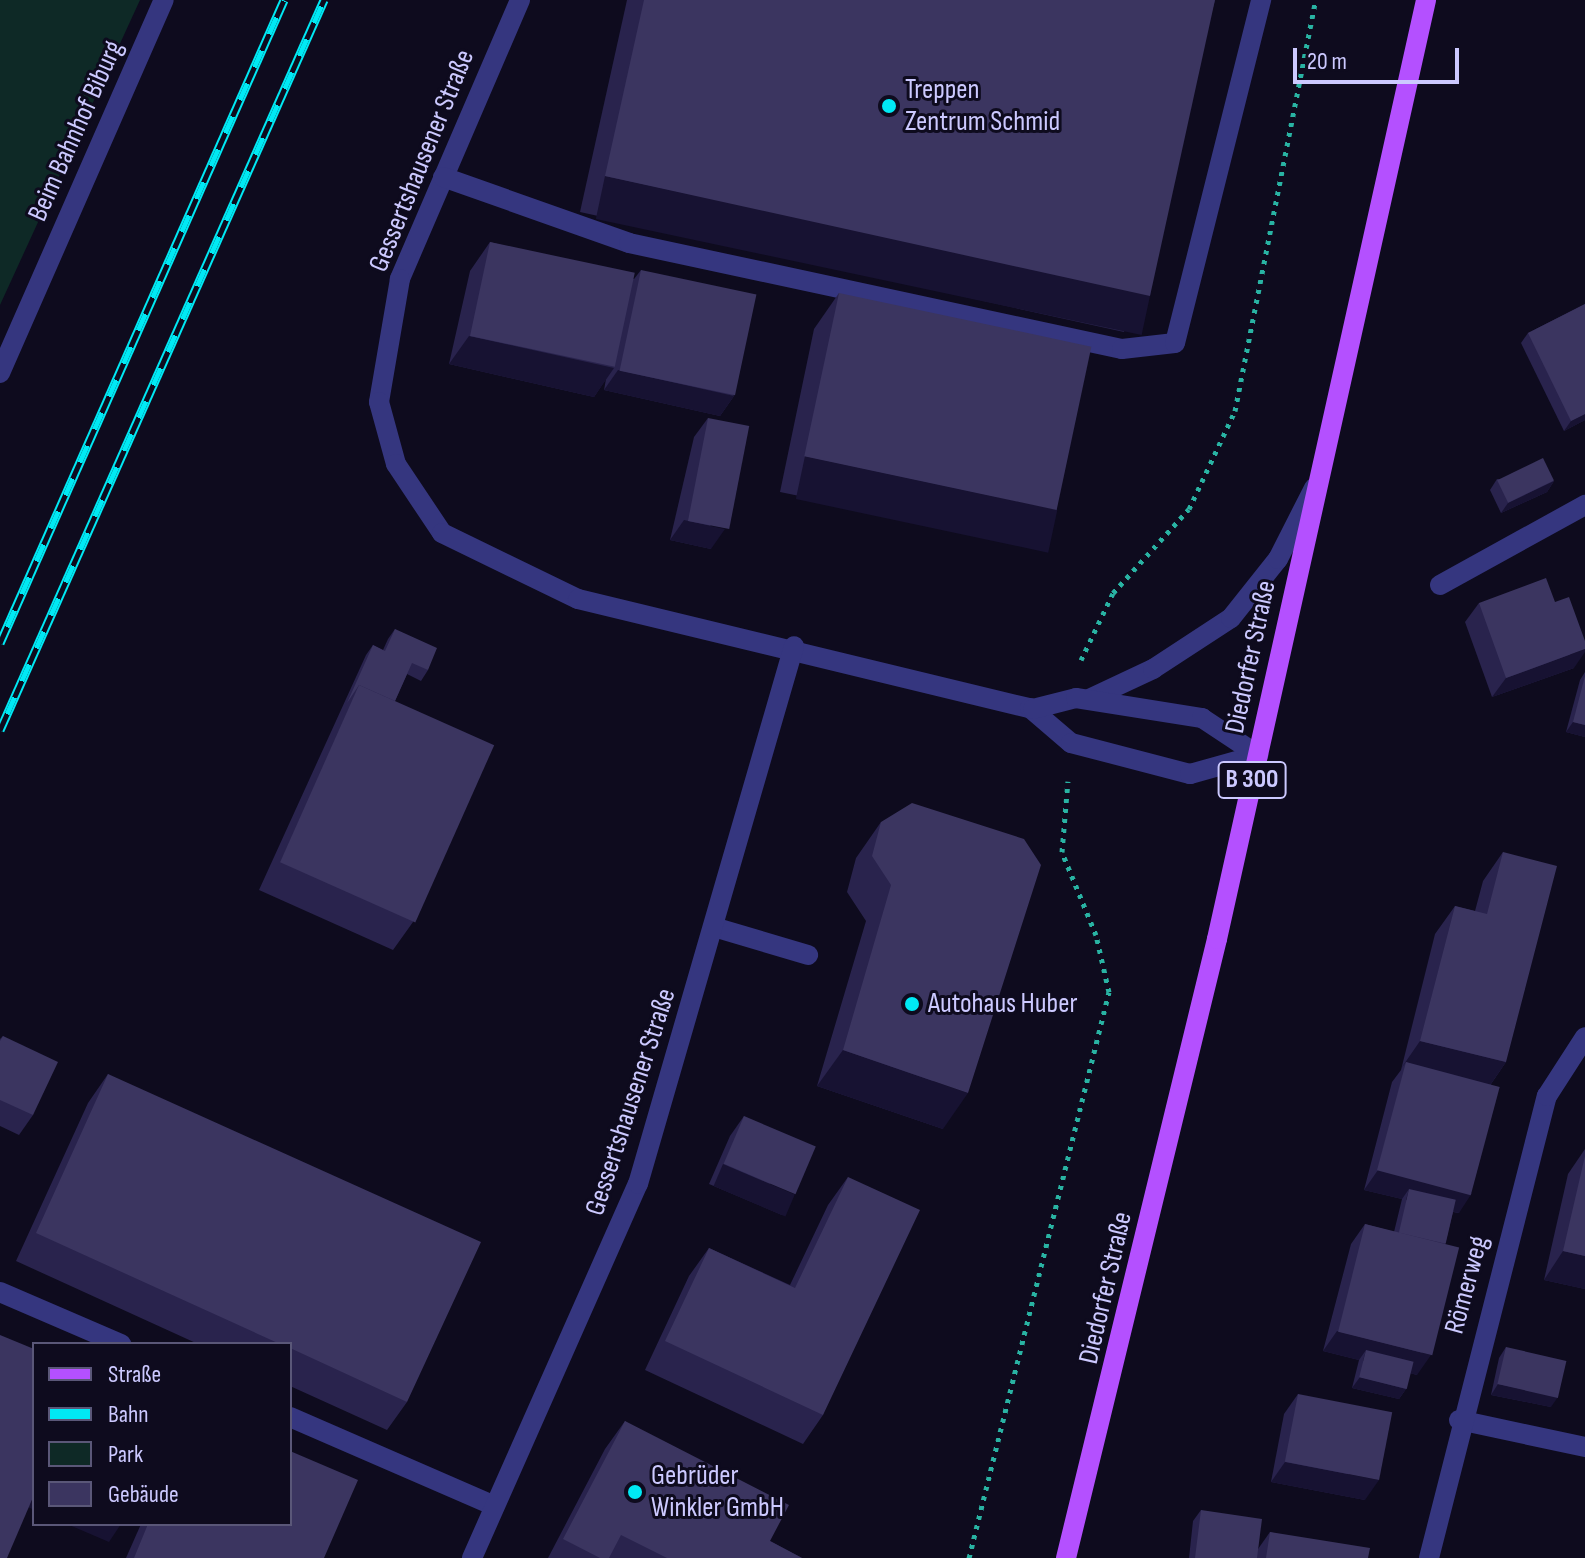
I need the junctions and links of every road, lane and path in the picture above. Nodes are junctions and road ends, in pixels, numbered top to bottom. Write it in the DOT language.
graph roads {
  1 [pos="164,0"];
  2 [pos="520,0"];
  3 [pos="1261,0"];
  4 [pos="1426,0"];
  5 [pos="443,177"];
  6 [pos="0,373"];
  7 [pos="1320,478"];
  8 [pos="1585,505"];
  9 [pos="1440,585"];
  10 [pos="794,646"];
  11 [pos="1089,699"];
  12 [pos="1033,709"];
  13 [pos="1258,755"];
  14 [pos="717,928"];
  15 [pos="808,955"];
  16 [pos="1585,1037"];
  17 [pos="0,1292"];
  18 [pos="116,1342"];
  19 [pos="292,1418"];
  20 [pos="1459,1420"];
  21 [pos="1585,1447"];
  22 [pos="495,1506"];
  23 [pos="472,1558"];
  24 [pos="1066,1558"];
  25 [pos="1429,1558"];
  1 -- 6 [label="street, Beim Bahnhof Biburg"];
  2 -- 5 [label="street, Gessertshausener Straße"];
  3 -- 5 [label="street"];
  4 -- 7 [label="main road, Diedorfer Straße / B 300"];
  5 -- 10 [label="street, Gessertshausener Straße"];
  7 -- 11 [label="street, Gessertshausener Straße"];
  7 -- 13 [label="main road, Diedorfer Straße / B 300"];
  8 -- 9 [label="street"];
  10 -- 12 [label="street, Gessertshausener Straße"];
  10 -- 14 [label="street, Gessertshausener Straße"];
  11 -- 12 [label="street, Gessertshausener Straße"];
  11 -- 13 [label="street, Gessertshausener Straße"];
  12 -- 13 [label="street, Gessertshausener Straße"];
  13 -- 24 [label="main road, Diedorfer Straße / B 300"];
  14 -- 15 [label="street"];
  14 -- 22 [label="street, Gessertshausener Straße"];
  16 -- 20 [label="street, Römerweg"];
  17 -- 18 [label="street"];
  19 -- 22 [label="street"];
  20 -- 21 [label="street"];
  20 -- 25 [label="street, Römerweg"];
  22 -- 23 [label="street, Gessertshausener Straße"];
}
